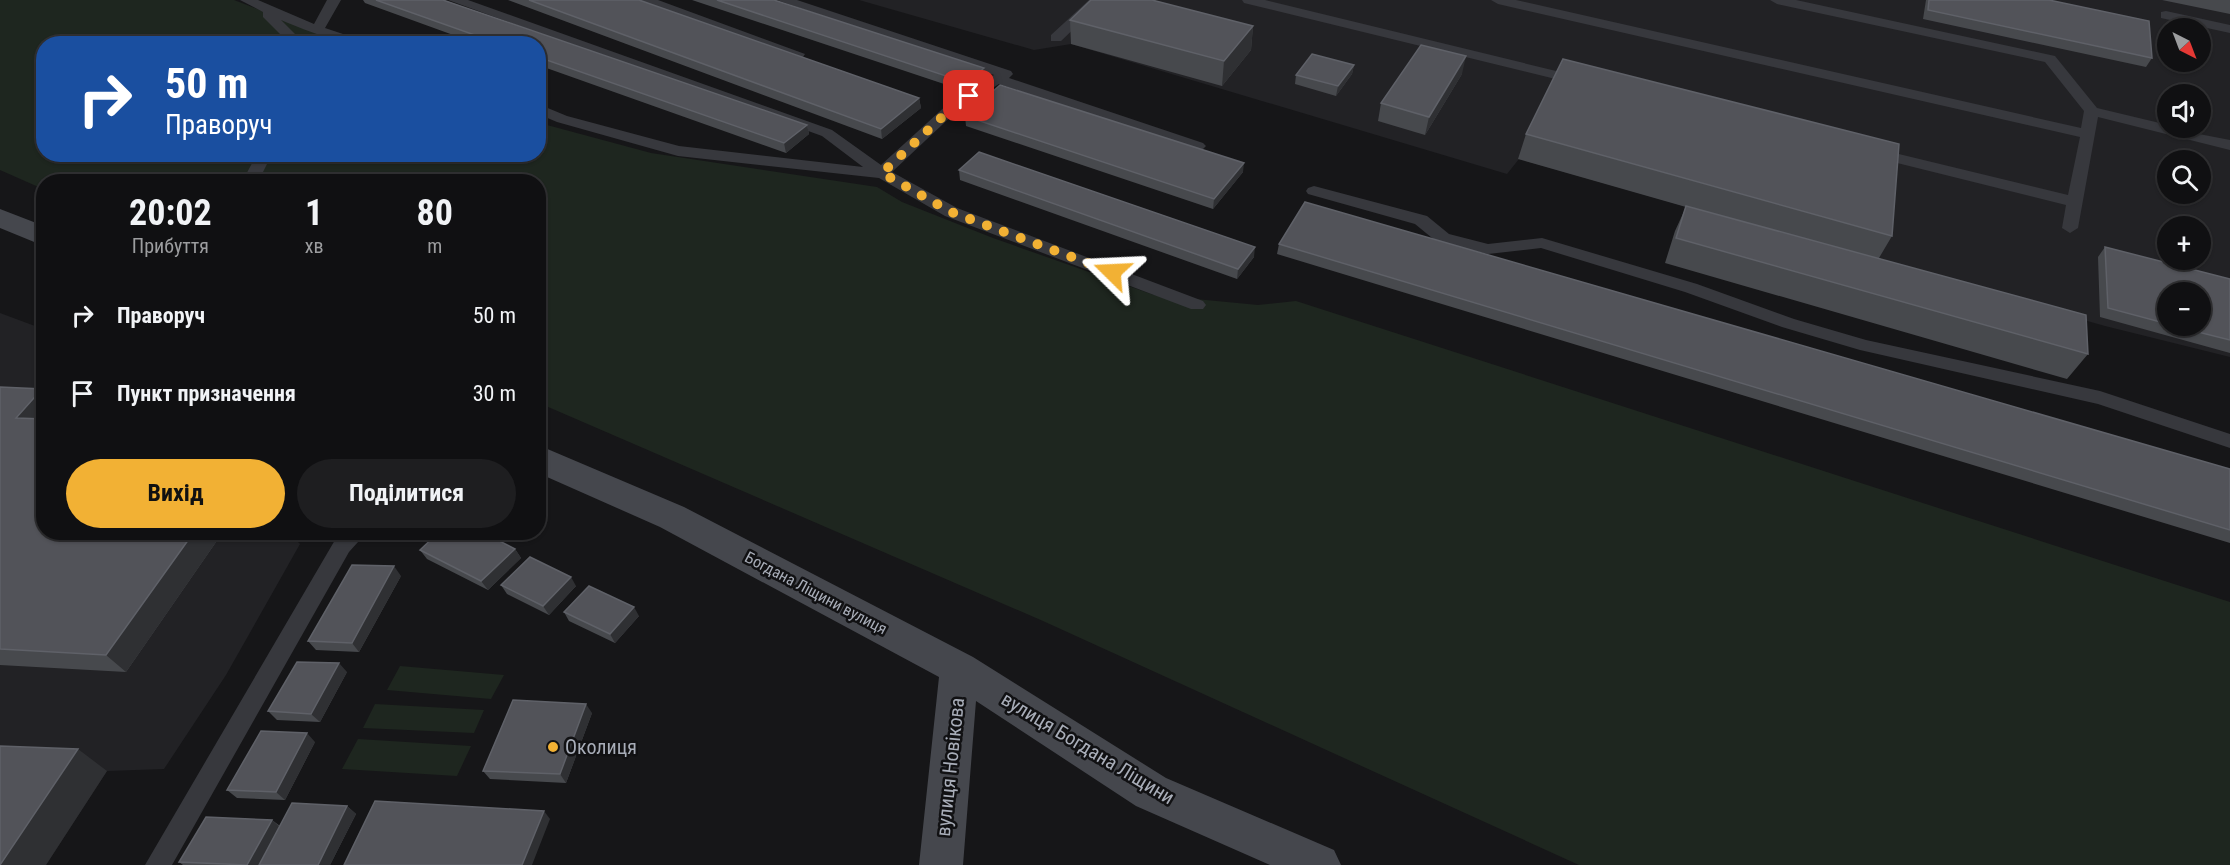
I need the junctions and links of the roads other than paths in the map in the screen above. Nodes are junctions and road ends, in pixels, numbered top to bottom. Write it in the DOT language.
graph roads {
  1 [pos="334,0"];
  2 [pos="455,0"];
  3 [pos="645,0"];
  4 [pos="784,0"];
  5 [pos="1097,0"];
  6 [pos="1249,0"];
  7 [pos="1497,0"];
  8 [pos="1777,0"];
  9 [pos="253,2"];
  10 [pos="2166,15"];
  11 [pos="2230,29"];
  12 [pos="317,30"];
  13 [pos="289,36"];
  14 [pos="327,36"];
  15 [pos="1056,38"];
  16 [pos="798,54"];
  17 [pos="998,79"];
  18 [pos="1598,85"];
  19 [pos="2092,111"];
  20 [pos="546,112"];
  21 [pos="2088,134"];
  22 [pos="1198,146"];
  23 [pos="2230,146"];
  24 [pos="1854,148"];
  25 [pos="882,173"];
  26 [pos="1314,191"];
  27 [pos="2075,202"];
  28 [pos="0,218"];
  29 [pos="2070,228"];
  30 [pos="36,234"];
  31 [pos="1197,305"];
  32 [pos="2230,441"];
  33 [pos="546,462"];
  34 [pos="348,540"];
  35 [pos="959,669"];
  36 [pos="158,865"];
  37 [pos="940,865"];
  38 [pos="1318,865"];
  1 -- 12 [label="lane"];
  2 -- 25 [label="lane"];
  3 -- 16 [label="lane"];
  4 -- 17 [label="lane"];
  5 -- 15 [label="lane"];
  6 -- 18 [label="lane"];
  7 -- 21 [label="lane"];
  8 -- 19 [label="lane"];
  9 -- 12 [label="lane"];
  9 -- 13 [label="lane"];
  10 -- 11 [label="lane"];
  12 -- 14 [label="lane"];
  17 -- 22 [label="lane"];
  17 -- 25 [label="lane"];
  19 -- 21 [label="lane"];
  19 -- 23 [label="lane"];
  20 -- 25 [label="lane"];
  21 -- 27 [label="lane"];
  24 -- 27 [label="lane"];
  25 -- 31 [label="lane"];
  26 -- 32 [label="lane"];
  27 -- 29 [label="lane"];
  28 -- 30 [label="street"];
  33 -- 35 [label="street, Богдана Ліщини вулиця"];
  34 -- 36 [label="lane"];
  35 -- 37 [label="street, вулиця Новікова"];
  35 -- 38 [label="street, вулиця Богдана Ліщини"];
}
